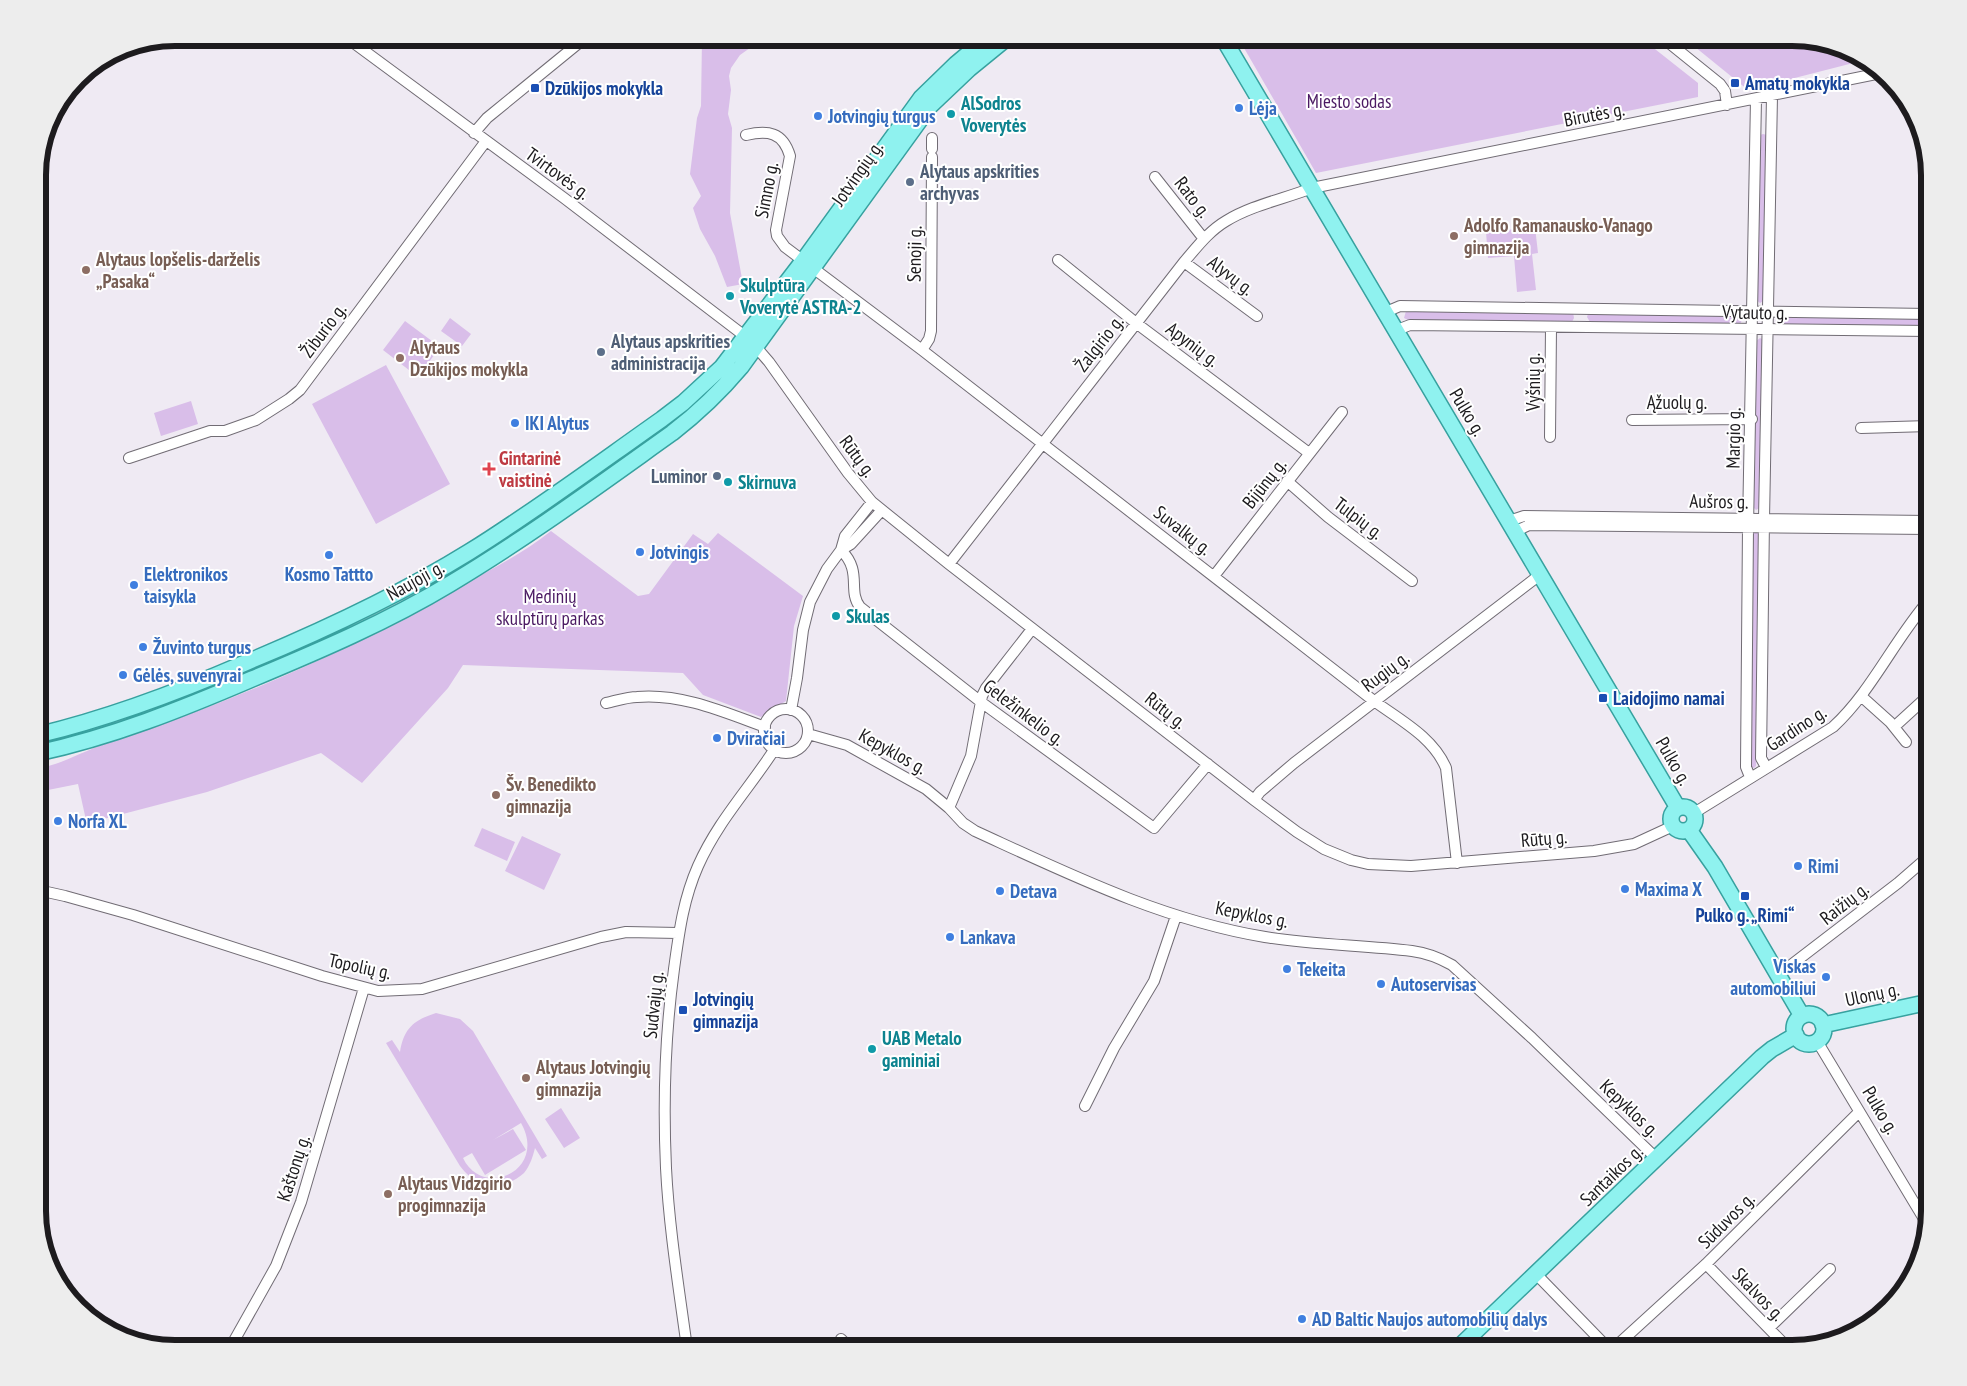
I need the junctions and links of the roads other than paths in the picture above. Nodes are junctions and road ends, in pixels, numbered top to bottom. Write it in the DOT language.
graph roads {
  1 [pos="997,46"];
  2 [pos="1228,46"];
  3 [pos="1673,46"];
  4 [pos="360,47"];
  5 [pos="574,47"];
  6 [pos="977,47"];
  7 [pos="1874,76"];
  8 [pos="1772,96"];
  9 [pos="1756,99"];
  10 [pos="1727,105"];
  11 [pos="474,133"];
  12 [pos="746,135"];
  13 [pos="486,141"];
  14 [pos="932,148"];
  15 [pos="1155,176"];
  16 [pos="1312,188"];
  17 [pos="1204,239"];
  18 [pos="1058,260"];
  19 [pos="1184,262"];
  20 [pos="808,265"];
  21 [pos="1580,308"];
  22 [pos="1753,311"];
  23 [pos="1386,312"];
  24 [pos="1768,312"];
  25 [pos="1921,314"];
  26 [pos="1257,316"];
  27 [pos="1136,323"];
  28 [pos="1551,326"];
  29 [pos="1580,327"];
  30 [pos="1753,329"];
  31 [pos="1768,329"];
  32 [pos="1397,330"];
  33 [pos="1921,331"];
  34 [pos="751,342"];
  35 [pos="922,350"];
  36 [pos="1342,412"];
  37 [pos="1632,420"];
  38 [pos="1752,420"];
  39 [pos="1921,426"];
  40 [pos="1862,428"];
  41 [pos="1550,437"];
  42 [pos="1042,444"];
  43 [pos="1309,453"];
  44 [pos="129,458"];
  45 [pos="1287,481"];
  46 [pos="872,502"];
  47 [pos="882,510"];
  48 [pos="1921,522"];
  49 [pos="1748,523"];
  50 [pos="1764,523"];
  51 [pos="1512,526"];
  52 [pos="1921,529"];
  53 [pos="841,550"];
  54 [pos="949,564"];
  55 [pos="1541,574"];
  56 [pos="1214,576"];
  57 [pos="1412,581"];
  58 [pos="414,584"];
  59 [pos="423,600"];
  60 [pos="1921,611"];
  61 [pos="1032,629"];
  62 [pos="1861,696"];
  63 [pos="1374,701"];
  64 [pos="981,702"];
  65 [pos="606,703"];
  66 [pos="1921,703"];
  67 [pos="791,710"];
  68 [pos="765,727"];
  69 [pos="1894,727"];
  70 [pos="47,733"];
  71 [pos="808,734"];
  72 [pos="1906,742"];
  73 [pos="774,750"];
  74 [pos="47,751"];
  75 [pos="1208,764"];
  76 [pos="1766,767"];
  77 [pos="1750,777"];
  78 [pos="1254,800"];
  79 [pos="949,808"];
  80 [pos="1678,808"];
  81 [pos="1694,813"];
  82 [pos="1673,826"];
  83 [pos="1689,830"];
  84 [pos="1457,863"];
  85 [pos="1921,864"];
  86 [pos="47,892"];
  87 [pos="1176,916"];
  88 [pos="678,933"];
  89 [pos="1778,975"];
  90 [pos="364,988"];
  91 [pos="1921,1004"];
  92 [pos="1802,1016"];
  93 [pos="1823,1025"];
  94 [pos="1796,1035"];
  95 [pos="1817,1041"];
  96 [pos="1086,1106"];
  97 [pos="1859,1112"];
  98 [pos="1657,1159"];
  99 [pos="1921,1214"];
  100 [pos="1706,1264"];
  101 [pos="1830,1269"];
  102 [pos="1537,1274"];
  103 [pos="1769,1328"];
  104 [pos="234,1340"];
  105 [pos="686,1340"];
  106 [pos="1467,1340"];
  107 [pos="1600,1340"];
  108 [pos="1623,1340"];
  109 [pos="1780,1340"];
  1 -- 20 [label="main road, Jotvingių g."];
  2 -- 16 [label="main road, Pulko g."];
  3 -- 10 [label="street"];
  4 -- 11 [label="street, Tvirtovės g."];
  5 -- 11 [label="street"];
  6 -- 20 [label="main road, Jotvingių g."];
  7 -- 8 [label="street, Birutės g."];
  8 -- 9 [label="street, Birutės g."];
  8 -- 24 [label="street, Margio g."];
  9 -- 10 [label="street, Birutės g."];
  9 -- 22 [label="street, Margio g."];
  10 -- 16 [label="street, Birutės g."];
  11 -- 13 [label="street, Tvirtovės g."];
  12 -- 20 [label="street, Simno g."];
  13 -- 34 [label="street, Tvirtovės g."];
  13 -- 44 [label="street, Žiburio g."];
  14 -- 35 [label="street, Senoji g."];
  15 -- 17 [label="street, Rato g."];
  16 -- 17 [label="street, Žalgirio g."];
  16 -- 23 [label="main road, Pulko g."];
  17 -- 19 [label="street, Žalgirio g."];
  18 -- 27 [label="street, Apynių g."];
  19 -- 26 [label="street, Alyvų g."];
  19 -- 27 [label="street, Žalgirio g."];
  20 -- 34 [label="main road, Jotvingių g."];
  20 -- 35 [label="street, Suvalkų g."];
  21 -- 22 [label="street, Vytauto g."];
  21 -- 23 [label="street, Vytauto g."];
  21 -- 29 [label="street"];
  22 -- 24 [label="street, Vytauto g."];
  22 -- 30 [label="street, Margio g."];
  23 -- 32 [label="main road, Pulko g."];
  24 -- 25 [label="street, Vytauto g."];
  24 -- 31 [label="street, Margio g."];
  27 -- 42 [label="street, Žalgirio g."];
  27 -- 43 [label="street, Apynių g."];
  28 -- 29 [label="street, Vytauto g."];
  28 -- 32 [label="street, Vytauto g."];
  28 -- 41 [label="street, Vyšnių g."];
  29 -- 30 [label="street, Vytauto g."];
  30 -- 31 [label="street, Vytauto g."];
  30 -- 38 [label="street, Margio g."];
  31 -- 33 [label="street, Vytauto g."];
  31 -- 50 [label="street, Margio g."];
  32 -- 51 [label="main road, Pulko g."];
  34 -- 46 [label="street, Rūtų g."];
  34 -- 58 [label="main road, Naujoji g."];
  34 -- 59 [label="main road, Naujoji g."];
  35 -- 42 [label="street, Suvalkų g."];
  36 -- 43 [label="street, Bijūnų g."];
  37 -- 38 [label="street, Ąžuolų g."];
  38 -- 49 [label="street, Margio g."];
  39 -- 40 [label="street"];
  42 -- 54 [label="street, Žalgirio g."];
  42 -- 56 [label="street, Suvalkų g."];
  43 -- 45 [label="street, Bijūnų g."];
  45 -- 56 [label="street, Bijūnų g."];
  45 -- 57 [label="street, Tulpių g."];
  46 -- 47 [label="street, Rūtų g."];
  46 -- 53 [label="street"];
  47 -- 53 [label="street"];
  47 -- 54 [label="street, Rūtų g."];
  48 -- 50 [label="street, Aušros g."];
  49 -- 50 [label="street, Aušros g."];
  49 -- 51 [label="street, Aušros g."];
  49 -- 77 [label="street, Margio g."];
  50 -- 52 [label="street, Aušros g."];
  50 -- 76 [label="street, Margio g."];
  51 -- 55 [label="main road, Pulko g."];
  53 -- 64 [label="street, Geležinkelio g."];
  53 -- 67 [label="street"];
  54 -- 61 [label="street, Rūtų g."];
  55 -- 63 [label="street, Rugių g."];
  55 -- 80 [label="main road, Pulko g."];
  56 -- 63 [label="street, Suvalkų g."];
  58 -- 59 [label="main road"];
  58 -- 70 [label="main road, Naujoji g."];
  59 -- 74 [label="main road, Naujoji g."];
  60 -- 62 [label="street, Gardino g."];
  61 -- 64 [label="street"];
  61 -- 75 [label="street, Rūtų g."];
  62 -- 69 [label="street"];
  62 -- 76 [label="street, Gardino g."];
  63 -- 78 [label="street, Rugių g."];
  63 -- 84 [label="street, Suvalkų g."];
  64 -- 75 [label="street, Geležinkelio g."];
  64 -- 79 [label="street"];
  65 -- 68 [label="street"];
  66 -- 69 [label="street"];
  67 -- 68 [label="street"];
  67 -- 71 [label="street"];
  68 -- 73 [label="street"];
  69 -- 72 [label="street"];
  71 -- 73 [label="street"];
  71 -- 79 [label="street, Kepyklos g."];
  73 -- 88 [label="street, Sudvajų g."];
  75 -- 78 [label="street, Rūtų g."];
  76 -- 77 [label="street, Gardino g."];
  77 -- 81 [label="street, Gardino g."];
  78 -- 84 [label="street, Rūtų g."];
  79 -- 87 [label="street, Kepyklos g."];
  80 -- 81 [label="main road"];
  80 -- 82 [label="main road"];
  81 -- 83 [label="main road"];
  82 -- 83 [label="main road"];
  82 -- 84 [label="street, Rūtų g."];
  83 -- 89 [label="main road"];
  85 -- 89 [label="street, Raižių g."];
  86 -- 90 [label="street, Topolių g."];
  87 -- 96 [label="street"];
  87 -- 98 [label="street, Kepyklos g."];
  88 -- 90 [label="street, Topolių g."];
  88 -- 105 [label="street, Sudvajų g."];
  89 -- 92 [label="main road"];
  90 -- 104 [label="street, Kaštonų g."];
  91 -- 93 [label="main road, Ulonų g."];
  92 -- 93 [label="main road"];
  92 -- 94 [label="main road"];
  93 -- 95 [label="main road"];
  94 -- 95 [label="main road"];
  94 -- 98 [label="main road, Santaikos g."];
  95 -- 97 [label="street, Pulko g."];
  97 -- 99 [label="street, Pulko g."];
  97 -- 100 [label="street, Sūduvos g."];
  98 -- 102 [label="main road, Santaikos g."];
  100 -- 103 [label="street, Skalvos g."];
  100 -- 108 [label="street, Sūduvos g."];
  101 -- 103 [label="street"];
  102 -- 106 [label="main road, Santaikos g."];
  102 -- 107 [label="street"];
  103 -- 109 [label="street, Skalvos g."];
}
